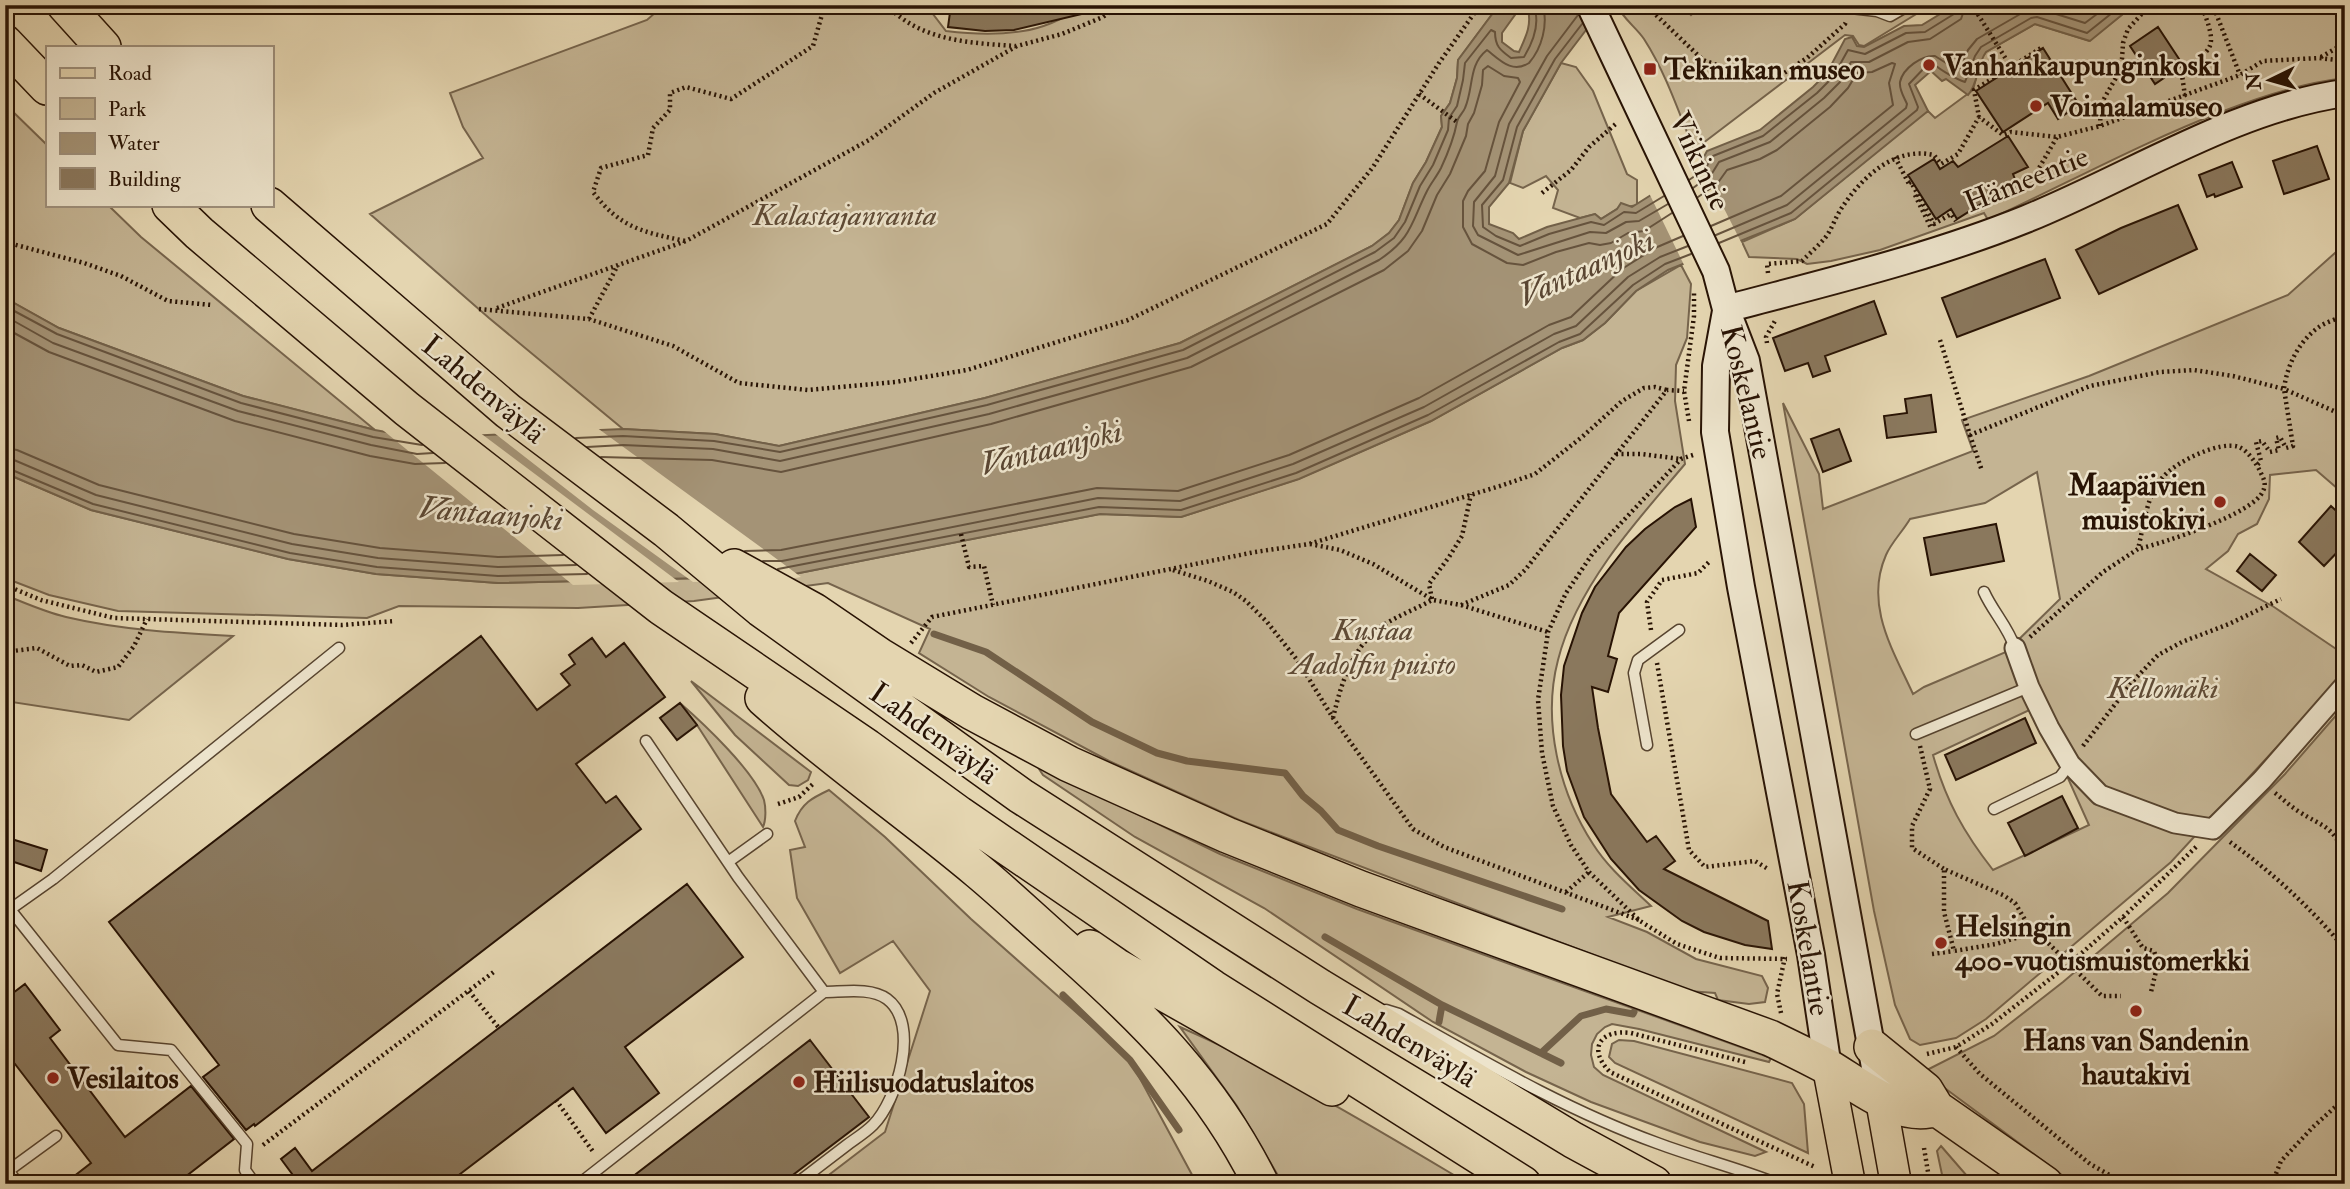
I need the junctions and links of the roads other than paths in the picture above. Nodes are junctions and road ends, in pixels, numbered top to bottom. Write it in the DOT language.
graph roads {
  1 [pos="65,5"];
  2 [pos="1909,5"];
  3 [pos="1851,8"];
  4 [pos="1593,13"];
  5 [pos="5,43"];
  6 [pos="102,46"];
  7 [pos="46,86"];
  8 [pos="2345,93"];
  9 [pos="171,206"];
  10 [pos="270,206"];
  11 [pos="1726,309"];
  12 [pos="666,530"];
  13 [pos="1984,592"];
  14 [pos="661,607"];
  15 [pos="1679,630"];
  16 [pos="339,648"];
  17 [pos="2015,648"];
  18 [pos="2345,685"];
  19 [pos="2029,687"];
  20 [pos="1916,734"];
  21 [pos="646,741"];
  22 [pos="1647,745"];
  23 [pos="2070,764"];
  24 [pos="1994,809"];
  25 [pos="767,834"];
  26 [pos="728,862"];
  27 [pos="978,870"];
  28 [pos="7,908"];
  29 [pos="1320,987"];
  30 [pos="824,992"];
  31 [pos="1365,1003"];
  32 [pos="1382,1017"];
  33 [pos="1872,1047"];
  34 [pos="1828,1068"];
  35 [pos="1936,1108"];
  36 [pos="1884,1116"];
  37 [pos="56,1136"];
  38 [pos="1479,1155"];
  39 [pos="7,1169"];
  40 [pos="18,1184"];
  41 [pos="255,1184"];
  42 [pos="579,1184"];
  43 [pos="796,1184"];
  44 [pos="1261,1184"];
  45 [pos="1522,1184"];
  46 [pos="1654,1184"];
  47 [pos="1778,1184"];
  48 [pos="1850,1184"];
  49 [pos="1896,1184"];
  50 [pos="2045,1184"];
  1 -- 6 [label="highway"];
  2 -- 3 [label="lane"];
  4 -- 11 [label="main road, Viikintie"];
  5 -- 7 [label="highway"];
  8 -- 11 [label="main road, Hämeentie"];
  9 -- 14 [label="highway, Lahdenväylä"];
  10 -- 12 [label="highway, Lahdenväylä"];
  11 -- 33 [label="main road, Koskelantie"];
  11 -- 34 [label="main road, Koskelantie"];
  12 -- 29 [label="highway, Lahdenväylä"];
  12 -- 34 [label="highway"];
  13 -- 17 [label="lane"];
  14 -- 27 [label="highway"];
  14 -- 38 [label="highway, Lahdenväylä"];
  15 -- 22 [label="lane"];
  16 -- 28 [label="lane"];
  17 -- 19 [label="street"];
  18 -- 23 [label="street"];
  19 -- 20 [label="lane"];
  19 -- 23 [label="street"];
  21 -- 26 [label="lane"];
  23 -- 24 [label="lane"];
  25 -- 26 [label="lane"];
  26 -- 30 [label="lane"];
  27 -- 38 [label="highway"];
  27 -- 44 [label="highway"];
  28 -- 41 [label="lane"];
  29 -- 31 [label="lane"];
  29 -- 32 [label="highway, Lahdenväylä"];
  30 -- 42 [label="lane"];
  30 -- 43 [label="lane"];
  32 -- 46 [label="highway, Lahdenväylä"];
  32 -- 47 [label="lane"];
  33 -- 35 [label="highway"];
  33 -- 36 [label="main road, Koskelantie"];
  34 -- 36 [label="highway"];
  34 -- 48 [label="main road, Koskelantie"];
  35 -- 36 [label="highway"];
  35 -- 50 [label="highway"];
  36 -- 49 [label="main road, Koskelantie"];
  37 -- 39 [label="lane"];
  38 -- 45 [label="highway, Lahdenväylä"];
  39 -- 40 [label="lane"];
}
